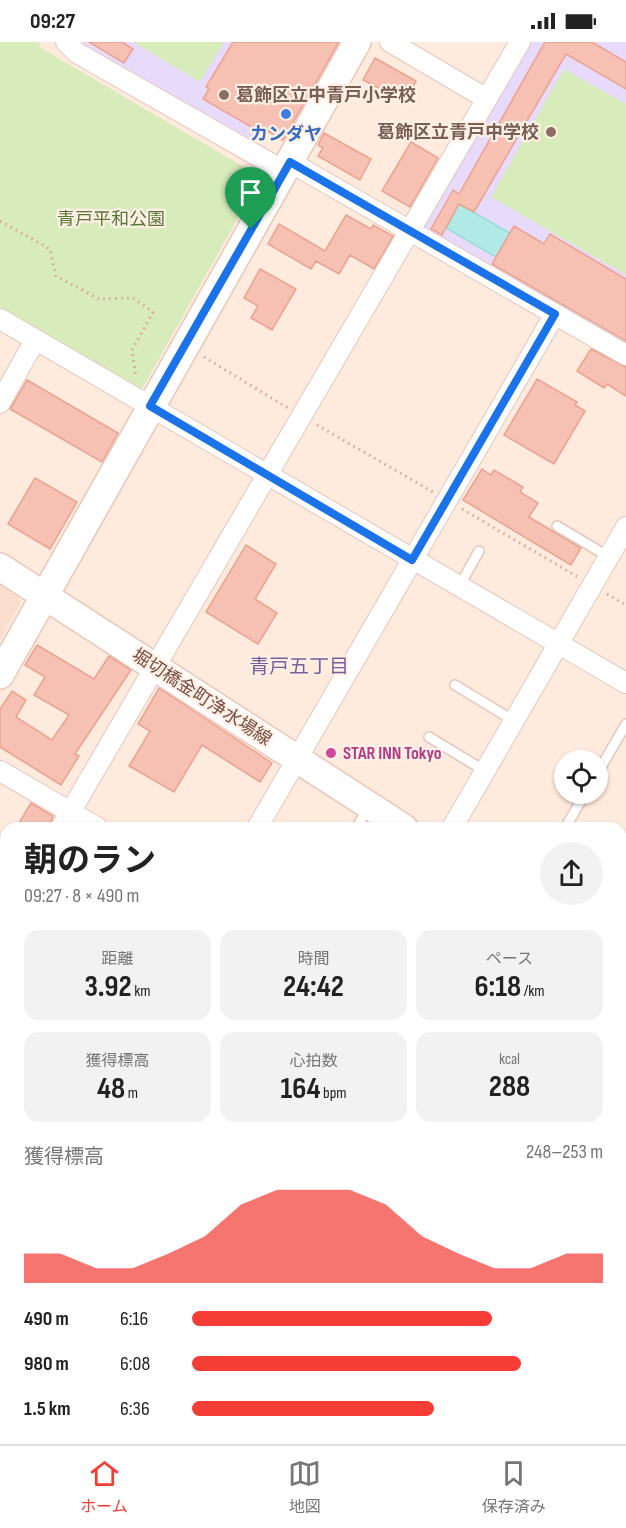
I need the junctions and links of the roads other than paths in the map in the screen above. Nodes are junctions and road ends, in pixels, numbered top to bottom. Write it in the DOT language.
graph roads {
  1 [pos="66,42"];
  2 [pos="357,42"];
  3 [pos="390,42"];
  4 [pos="520,42"];
  5 [pos="487,99"];
  6 [pos="287,166"];
  7 [pos="410,231"];
  8 [pos="555,314"];
  9 [pos="0,319"];
  10 [pos="35,340"];
  11 [pos="626,355"];
  12 [pos="144,395"];
  13 [pos="0,403"];
  14 [pos="267,475"];
  15 [pos="557,526"];
  16 [pos="626,527"];
  17 [pos="479,551"];
  18 [pos="609,557"];
  19 [pos="412,560"];
  20 [pos="0,567"];
  21 [pos="459,587"];
  22 [pos="45,596"];
  23 [pos="558,645"];
  24 [pos="155,667"];
  25 [pos="0,675"];
  26 [pos="626,683"];
  27 [pos="455,686"];
  28 [pos="514,721"];
  29 [pos="626,724"];
  30 [pos="429,737"];
  31 [pos="608,755"];
  32 [pos="297,759"];
  33 [pos="0,771"];
  34 [pos="485,771"];
  35 [pos="579,804"];
  36 [pos="363,817"];
  37 [pos="66,820"];
  38 [pos="260,822"];
  39 [pos="382,822"];
  40 [pos="455,822"];
  41 [pos="569,822"];
  1 -- 6 [label="street"];
  2 -- 6 [label="street"];
  3 -- 5 [label="street"];
  4 -- 5 [label="street"];
  5 -- 7 [label="street"];
  6 -- 7 [label="street"];
  6 -- 12 [label="street"];
  7 -- 8 [label="street"];
  7 -- 14 [label="street"];
  8 -- 11 [label="street"];
  8 -- 19 [label="street"];
  9 -- 10 [label="street"];
  10 -- 12 [label="street"];
  10 -- 13 [label="street"];
  12 -- 14 [label="street"];
  12 -- 22 [label="street"];
  14 -- 19 [label="street"];
  14 -- 24 [label="street"];
  15 -- 18 [label="lane"];
  16 -- 18 [label="street"];
  17 -- 21 [label="lane"];
  18 -- 23 [label="street"];
  19 -- 21 [label="street"];
  19 -- 32 [label="street"];
  20 -- 22 [label="street, 堀切橋金町浄水場線"];
  21 -- 23 [label="street"];
  22 -- 24 [label="street, 堀切橋金町浄水場線"];
  22 -- 25 [label="street"];
  23 -- 26 [label="street"];
  23 -- 28 [label="street"];
  24 -- 32 [label="street, 堀切橋金町浄水場線"];
  24 -- 37 [label="street"];
  27 -- 28 [label="lane"];
  28 -- 34 [label="street"];
  29 -- 31 [label="lane"];
  30 -- 34 [label="lane"];
  32 -- 36 [label="street, 堀切橋金町浄水場線"];
  32 -- 38 [label="street"];
  33 -- 37 [label="street"];
  34 -- 40 [label="street"];
  35 -- 41 [label="lane"];
  36 -- 39 [label="street, 堀切橋金町浄水場線"];
}
